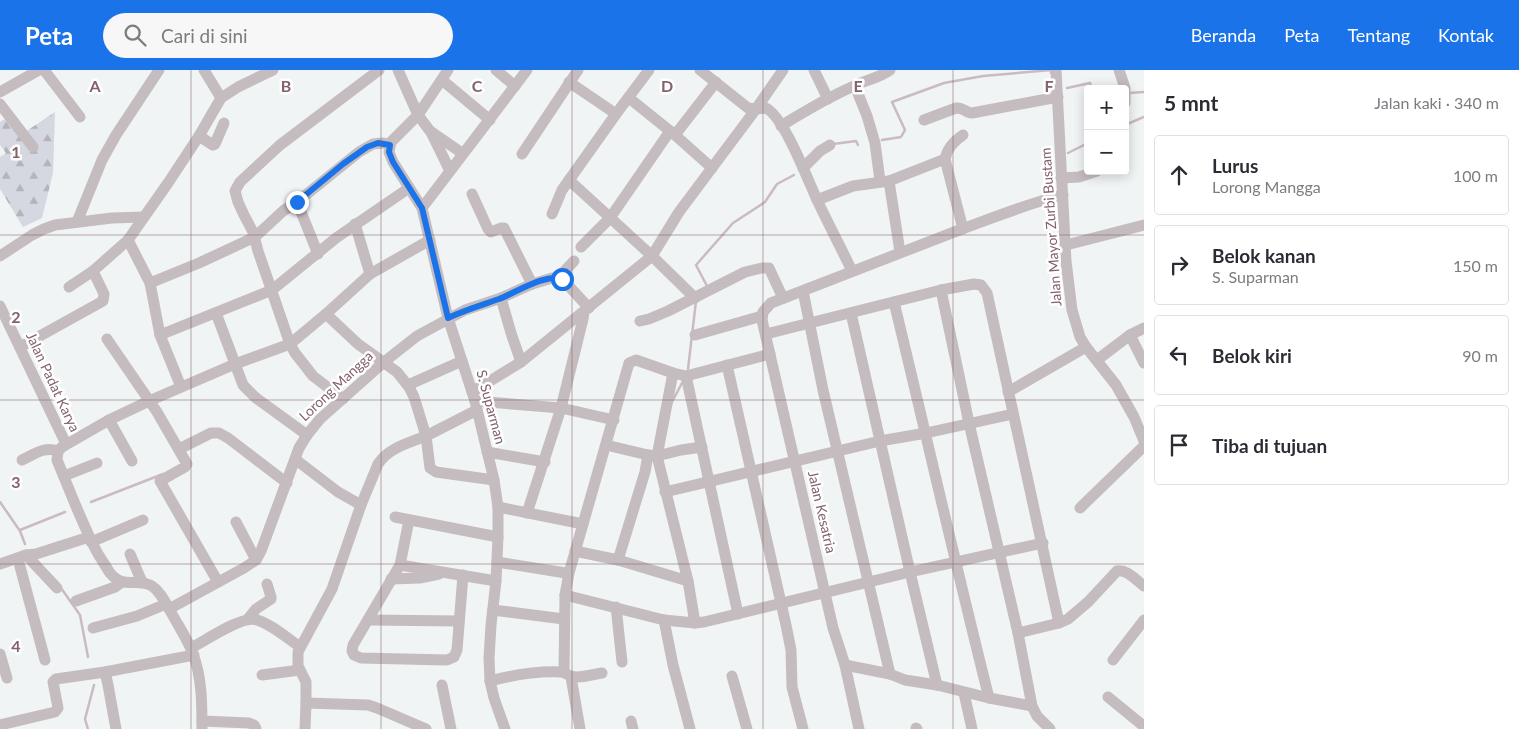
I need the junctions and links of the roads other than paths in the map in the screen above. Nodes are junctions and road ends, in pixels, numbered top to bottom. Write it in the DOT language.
graph roads {
  1 [pos="39,70"];
  2 [pos="44,70"];
  3 [pos="159,70"];
  4 [pos="204,70"];
  5 [pos="273,70"];
  6 [pos="378,70"];
  7 [pos="398,70"];
  8 [pos="496,70"];
  9 [pos="527,70"];
  10 [pos="578,70"];
  11 [pos="649,70"];
  12 [pos="700,70"];
  13 [pos="783,70"];
  14 [pos="814,70"];
  15 [pos="890,70"];
  16 [pos="1119,70"];
  17 [pos="445,75"];
  18 [pos="1057,75"];
  19 [pos="715,77"];
  20 [pos="569,82"];
  21 [pos="1125,85"];
  22 [pos="514,86"];
  23 [pos="855,86"];
  24 [pos="0,92"];
  25 [pos="1058,97"];
  26 [pos="221,98"];
  27 [pos="629,98"];
  28 [pos="828,99"];
  29 [pos="0,104"];
  30 [pos="756,109"];
  31 [pos="418,114"];
  32 [pos="616,114"];
  33 [pos="80,117"];
  34 [pos="490,120"];
  35 [pos="924,120"];
  36 [pos="224,123"];
  37 [pos="781,126"];
  38 [pos="430,131"];
  39 [pos="672,133"];
  40 [pos="963,135"];
  41 [pos="199,136"];
  42 [pos="390,145"];
  43 [pos="830,145"];
  44 [pos="33,147"];
  45 [pos="462,153"];
  46 [pos="522,154"];
  47 [pos="945,159"];
  48 [pos="712,168"];
  49 [pos="803,168"];
  50 [pos="450,171"];
  51 [pos="1085,175"];
  52 [pos="1061,178"];
  53 [pos="569,180"];
  54 [pos="884,181"];
  55 [pos="409,188"];
  56 [pos="472,194"];
  57 [pos="1063,194"];
  58 [pos="817,200"];
  59 [pos="297,202"];
  60 [pos="422,208"];
  61 [pos="552,214"];
  62 [pos="144,217"];
  63 [pos="610,218"];
  64 [pos="77,222"];
  65 [pos="355,224"];
  66 [pos="1144,225"];
  67 [pos="963,229"];
  68 [pos="255,236"];
  69 [pos="128,240"];
  70 [pos="430,240"];
  71 [pos="1066,246"];
  72 [pos="581,247"];
  73 [pos="900,252"];
  74 [pos="2,253"];
  75 [pos="318,254"];
  76 [pos="652,256"];
  77 [pos="574,261"];
  78 [pos="93,271"];
  79 [pos="852,271"];
  80 [pos="370,274"];
  81 [pos="558,278"];
  82 [pos="150,283"];
  83 [pos="532,284"];
  84 [pos="68,287"];
  85 [pos="272,290"];
  86 [pos="941,290"];
  87 [pos="803,291"];
  88 [pos="501,298"];
  89 [pos="695,298"];
  90 [pos="783,298"];
  91 [pos="894,302"];
  92 [pos="0,306"];
  93 [pos="586,310"];
  94 [pos="216,312"];
  95 [pos="851,313"];
  96 [pos="326,314"];
  97 [pos="762,316"];
  98 [pos="448,318"];
  99 [pos="4,321"];
  100 [pos="640,321"];
  101 [pos="809,323"];
  102 [pos="1144,328"];
  103 [pos="766,334"];
  104 [pos="160,335"];
  105 [pos="695,335"];
  106 [pos="1130,335"];
  107 [pos="107,339"];
  108 [pos="290,344"];
  109 [pos="20,347"];
  110 [pos="1086,348"];
  111 [pos="770,354"];
  112 [pos="462,360"];
  113 [pos="1097,360"];
  114 [pos="384,362"];
  115 [pos="521,362"];
  116 [pos="1144,363"];
  117 [pos="235,364"];
  118 [pos="727,365"];
  119 [pos="673,373"];
  120 [pos="686,376"];
  121 [pos="408,385"];
  122 [pos="181,387"];
  123 [pos="1008,392"];
  124 [pos="343,399"];
  125 [pos="149,400"];
  126 [pos="475,401"];
  127 [pos="561,408"];
  128 [pos="1013,414"];
  129 [pos="109,420"];
  130 [pos="614,420"];
  131 [pos="969,423"];
  132 [pos="926,433"];
  133 [pos="307,435"];
  134 [pos="426,436"];
  135 [pos="1144,441"];
  136 [pos="880,442"];
  137 [pos="606,446"];
  138 [pos="1144,446"];
  139 [pos="702,447"];
  140 [pos="62,448"];
  141 [pos="178,449"];
  142 [pos="487,452"];
  143 [pos="837,452"];
  144 [pos="653,455"];
  145 [pos="295,459"];
  146 [pos="22,460"];
  147 [pos="132,461"];
  148 [pos="795,461"];
  149 [pos="545,462"];
  150 [pos="97,463"];
  151 [pos="750,472"];
  152 [pos="64,476"];
  153 [pos="494,480"];
  154 [pos="709,481"];
  155 [pos="287,483"];
  156 [pos="666,492"];
  157 [pos="361,505"];
  158 [pos="498,507"];
  159 [pos="1080,508"];
  160 [pos="527,513"];
  161 [pos="395,517"];
  162 [pos="143,520"];
  163 [pos="410,520"];
  164 [pos="236,522"];
  165 [pos="583,524"];
  166 [pos="498,537"];
  167 [pos="90,539"];
  168 [pos="1043,543"];
  169 [pos="576,551"];
  170 [pos="999,552"];
  171 [pos="130,554"];
  172 [pos="22,557"];
  173 [pos="256,560"];
  174 [pos="618,560"];
  175 [pos="497,562"];
  176 [pos="955,563"];
  177 [pos="0,564"];
  178 [pos="400,565"];
  179 [pos="448,572"];
  180 [pos="910,572"];
  181 [pos="566,573"];
  182 [pos="462,575"];
  183 [pos="391,579"];
  184 [pos="496,581"];
  185 [pos="688,581"];
  186 [pos="122,582"];
  187 [pos="142,582"];
  188 [pos="218,582"];
  189 [pos="868,582"];
  190 [pos="267,584"];
  191 [pos="1144,586"];
  192 [pos="57,588"];
  193 [pos="825,592"];
  194 [pos="565,595"];
  195 [pos="76,601"];
  196 [pos="780,603"];
  197 [pos="168,607"];
  198 [pos="616,608"];
  199 [pos="493,610"];
  200 [pos="738,614"];
  201 [pos="248,619"];
  202 [pos="564,619"];
  203 [pos="368,620"];
  204 [pos="664,620"];
  205 [pos="1144,620"];
  206 [pos="459,621"];
  207 [pos="695,623"];
  208 [pos="1059,623"];
  209 [pos="93,628"];
  210 [pos="1018,633"];
  211 [pos="300,646"];
  212 [pos="192,651"];
  213 [pos="0,654"];
  214 [pos="45,660"];
  215 [pos="1114,660"];
  216 [pos="622,662"];
  217 [pos="845,665"];
  218 [pos="300,670"];
  219 [pos="105,672"];
  220 [pos="602,673"];
  221 [pos="567,674"];
  222 [pos="890,674"];
  223 [pos="262,675"];
  224 [pos="732,676"];
  225 [pos="6,678"];
  226 [pos="490,681"];
  227 [pos="442,685"];
  228 [pos="937,685"];
  229 [pos="964,693"];
  230 [pos="1108,697"];
  231 [pos="989,698"];
  232 [pos="306,702"];
  233 [pos="1032,706"];
  234 [pos="30,724"];
  235 [pos="1141,724"];
  236 [pos="0,725"];
  237 [pos="202,725"];
  238 [pos="116,729"];
  239 [pos="256,729"];
  240 [pos="305,729"];
  241 [pos="426,729"];
  242 [pos="451,729"];
  243 [pos="505,729"];
  244 [pos="580,729"];
  245 [pos="690,729"];
  246 [pos="747,729"];
  247 [pos="803,729"];
  248 [pos="859,729"];
  249 [pos="972,729"];
  250 [pos="1050,729"];
  1 -- 24 [label="street"];
  2 -- 33 [label="street"];
  3 -- 64 [label="street"];
  4 -- 26 [label="street"];
  5 -- 26 [label="street"];
  6 -- 68 [label="street"];
  7 -- 31 [label="street"];
  8 -- 22 [label="street"];
  9 -- 22 [label="street"];
  10 -- 20 [label="street"];
  11 -- 27 [label="street"];
  12 -- 19 [label="street"];
  13 -- 30 [label="street"];
  14 -- 28 [label="street"];
  15 -- 23 [label="street"];
  16 -- 21 [label="street"];
  17 -- 31 [label="street"];
  17 -- 34 [label="street"];
  18 -- 25 [label="street, Jalan Mayor Zurbi Bustam"];
  19 -- 30 [label="street"];
  19 -- 39 [label="street"];
  20 -- 32 [label="street"];
  20 -- 46 [label="street"];
  22 -- 34 [label="street"];
  23 -- 28 [label="street"];
  23 -- 54 [label="street"];
  25 -- 35 [label="street"];
  25 -- 52 [label="street, Jalan Mayor Zurbi Bustam"];
  26 -- 41 [label="street"];
  27 -- 32 [label="street"];
  27 -- 39 [label="street"];
  28 -- 37 [label="street"];
  29 -- 44 [label="street"];
  30 -- 37 [label="street"];
  30 -- 48 [label="street"];
  31 -- 38 [label="street"];
  31 -- 42 [label="street"];
  32 -- 53 [label="street"];
  34 -- 45 [label="street"];
  36 -- 41 [label="street"];
  37 -- 49 [label="street"];
  38 -- 45 [label="street"];
  38 -- 50 [label="street"];
  39 -- 48 [label="street"];
  39 -- 63 [label="street"];
  40 -- 47 [label="street"];
  41 -- 62 [label="street"];
  42 -- 55 [label="street, S. Suparman"];
  42 -- 59 [label="street"];
  43 -- 49 [label="street"];
  45 -- 50 [label="street"];
  47 -- 54 [label="street"];
  47 -- 67 [label="street"];
  48 -- 76 [label="street"];
  49 -- 58 [label="street"];
  50 -- 60 [label="street"];
  51 -- 52 [label="street"];
  52 -- 57 [label="street, Jalan Mayor Zurbi Bustam"];
  53 -- 61 [label="street"];
  53 -- 63 [label="street"];
  54 -- 58 [label="street"];
  54 -- 73 [label="street"];
  55 -- 60 [label="street, S. Suparman"];
  55 -- 65 [label="street"];
  56 -- 83 [label="street"];
  57 -- 67 [label="street"];
  57 -- 71 [label="street, Jalan Mayor Zurbi Bustam"];
  58 -- 79 [label="street"];
  59 -- 68 [label="street"];
  59 -- 75 [label="street"];
  60 -- 70 [label="street, S. Suparman"];
  62 -- 64 [label="street"];
  62 -- 69 [label="street"];
  63 -- 72 [label="street"];
  63 -- 76 [label="street"];
  64 -- 74 [label="street"];
  65 -- 75 [label="street"];
  65 -- 80 [label="street"];
  66 -- 71 [label="street"];
  67 -- 73 [label="street"];
  68 -- 82 [label="street"];
  68 -- 85 [label="street"];
  69 -- 78 [label="street"];
  69 -- 82 [label="street"];
  70 -- 80 [label="street"];
  70 -- 98 [label="street, S. Suparman"];
  71 -- 110 [label="street, Jalan Mayor Zurbi Bustam"];
  73 -- 79 [label="street"];
  75 -- 85 [label="street"];
  76 -- 89 [label="street"];
  76 -- 93 [label="street"];
  77 -- 81 [label="street"];
  78 -- 84 [label="street"];
  78 -- 109 [label="street"];
  79 -- 87 [label="street"];
  80 -- 96 [label="street"];
  81 -- 83 [label="street, Lorong Mangga"];
  81 -- 93 [label="street"];
  82 -- 104 [label="street"];
  83 -- 88 [label="street, Lorong Mangga"];
  85 -- 94 [label="street"];
  85 -- 108 [label="street"];
  86 -- 91 [label="street"];
  86 -- 123 [label="street"];
  86 -- 131 [label="street"];
  87 -- 90 [label="street"];
  87 -- 101 [label="street"];
  88 -- 98 [label="street, Lorong Mangga"];
  88 -- 115 [label="street"];
  89 -- 90 [label="street"];
  89 -- 100 [label="street"];
  90 -- 97 [label="street"];
  91 -- 95 [label="street"];
  91 -- 132 [label="street"];
  92 -- 99 [label="street, Jalan Padat Karya"];
  93 -- 115 [label="street"];
  93 -- 127 [label="street"];
  94 -- 104 [label="street"];
  94 -- 117 [label="street"];
  95 -- 101 [label="street"];
  95 -- 136 [label="street"];
  96 -- 108 [label="street"];
  96 -- 114 [label="street"];
  97 -- 103 [label="street, Jalan Kesatria"];
  97 -- 105 [label="street"];
  98 -- 112 [label="street, S. Suparman"];
  98 -- 114 [label="street, Lorong Mangga"];
  99 -- 109 [label="street, Jalan Padat Karya"];
  101 -- 103 [label="street"];
  101 -- 143 [label="street"];
  102 -- 106 [label="street"];
  103 -- 111 [label="street, Jalan Kesatria"];
  104 -- 122 [label="street"];
  106 -- 113 [label="street"];
  106 -- 116 [label="street"];
  107 -- 125 [label="street"];
  108 -- 117 [label="street"];
  108 -- 124 [label="street"];
  109 -- 140 [label="street, Jalan Padat Karya"];
  110 -- 113 [label="street, Jalan Mayor Zurbi Bustam"];
  110 -- 123 [label="street"];
  111 -- 118 [label="street"];
  111 -- 148 [label="street, Jalan Kesatria"];
  112 -- 121 [label="street"];
  112 -- 126 [label="street, S. Suparman"];
  113 -- 135 [label="street, Jalan Mayor Zurbi Bustam"];
  114 -- 121 [label="street"];
  114 -- 124 [label="street, Lorong Mangga"];
  115 -- 126 [label="street"];
  117 -- 122 [label="street"];
  117 -- 133 [label="street"];
  118 -- 120 [label="street"];
  118 -- 151 [label="street"];
  119 -- 120 [label="street"];
  119 -- 130 [label="street"];
  119 -- 144 [label="street"];
  120 -- 139 [label="street"];
  121 -- 134 [label="street"];
  122 -- 125 [label="street"];
  123 -- 128 [label="street"];
  124 -- 133 [label="street, Lorong Mangga"];
  125 -- 129 [label="street"];
  125 -- 141 [label="street"];
  126 -- 127 [label="street"];
  126 -- 134 [label="street"];
  126 -- 142 [label="street, S. Suparman"];
  127 -- 130 [label="street"];
  127 -- 149 [label="street"];
  128 -- 131 [label="street"];
  128 -- 168 [label="street"];
  129 -- 140 [label="street"];
  129 -- 147 [label="street"];
  130 -- 137 [label="street"];
  131 -- 132 [label="street"];
  131 -- 170 [label="street"];
  132 -- 136 [label="street"];
  132 -- 176 [label="street"];
  133 -- 145 [label="street, Lorong Mangga"];
  134 -- 153 [label="street"];
  134 -- 157 [label="street"];
  136 -- 143 [label="street"];
  136 -- 180 [label="street"];
  137 -- 144 [label="street"];
  137 -- 165 [label="street"];
  138 -- 159 [label="street"];
  139 -- 144 [label="street"];
  139 -- 154 [label="street"];
  140 -- 146 [label="street"];
  140 -- 152 [label="street, Jalan Padat Karya"];
  141 -- 155 [label="street"];
  141 -- 188 [label="street"];
  142 -- 149 [label="street"];
  142 -- 153 [label="street, S. Suparman"];
  143 -- 148 [label="street"];
  143 -- 189 [label="street"];
  144 -- 156 [label="street"];
  144 -- 174 [label="street"];
  145 -- 155 [label="street, Lorong Mangga"];
  145 -- 157 [label="street"];
  148 -- 151 [label="street"];
  148 -- 193 [label="street, Jalan Kesatria"];
  149 -- 160 [label="street"];
  150 -- 152 [label="street"];
  151 -- 154 [label="street"];
  151 -- 196 [label="street"];
  152 -- 167 [label="street, Jalan Padat Karya"];
  153 -- 158 [label="street, S. Suparman"];
  154 -- 156 [label="street"];
  154 -- 200 [label="street"];
  155 -- 173 [label="street, Lorong Mangga"];
  156 -- 185 [label="street"];
  157 -- 211 [label="street"];
  158 -- 160 [label="street"];
  158 -- 166 [label="street, S. Suparman"];
  160 -- 165 [label="street"];
  161 -- 163 [label="street"];
  162 -- 167 [label="street"];
  163 -- 166 [label="street"];
  163 -- 178 [label="street"];
  164 -- 173 [label="street"];
  165 -- 169 [label="street"];
  166 -- 175 [label="street, S. Suparman"];
  167 -- 172 [label="street"];
  167 -- 186 [label="street, Jalan Padat Karya"];
  168 -- 170 [label="street"];
  168 -- 208 [label="street"];
  169 -- 174 [label="street"];
  169 -- 194 [label="street"];
  170 -- 176 [label="street"];
  170 -- 210 [label="street"];
  171 -- 187 [label="street"];
  172 -- 177 [label="street"];
  172 -- 192 [label="street"];
  172 -- 214 [label="street"];
  173 -- 188 [label="street"];
  174 -- 185 [label="street"];
  175 -- 181 [label="street"];
  175 -- 184 [label="street, S. Suparman"];
  176 -- 180 [label="street"];
  176 -- 231 [label="street"];
  178 -- 179 [label="street"];
  178 -- 183 [label="street"];
  179 -- 182 [label="street"];
  179 -- 183 [label="street"];
  180 -- 189 [label="street"];
  180 -- 228 [label="street"];
  182 -- 184 [label="street"];
  182 -- 206 [label="street"];
  183 -- 203 [label="street"];
  184 -- 199 [label="street, S. Suparman"];
  185 -- 207 [label="street"];
  186 -- 187 [label="street"];
  186 -- 195 [label="street"];
  187 -- 197 [label="street"];
  188 -- 197 [label="street"];
  189 -- 193 [label="street"];
  189 -- 222 [label="street"];
  190 -- 201 [label="street"];
  191 -- 208 [label="street"];
  193 -- 196 [label="street"];
  193 -- 217 [label="street, Jalan Kesatria"];
  194 -- 198 [label="street"];
  194 -- 202 [label="street"];
  196 -- 200 [label="street"];
  196 -- 247 [label="street"];
  197 -- 209 [label="street"];
  197 -- 212 [label="street"];
  198 -- 204 [label="street"];
  198 -- 216 [label="street"];
  199 -- 202 [label="street"];
  199 -- 226 [label="street, S. Suparman"];
  200 -- 207 [label="street"];
  201 -- 211 [label="street"];
  201 -- 212 [label="street"];
  202 -- 221 [label="street"];
  203 -- 206 [label="street"];
  203 -- 206 [label="street"];
  204 -- 207 [label="street"];
  204 -- 245 [label="street"];
  205 -- 215 [label="street"];
  208 -- 210 [label="street"];
  210 -- 233 [label="street"];
  211 -- 218 [label="street"];
  212 -- 219 [label="street"];
  212 -- 237 [label="street"];
  213 -- 225 [label="street"];
  217 -- 222 [label="street"];
  217 -- 248 [label="street, Jalan Kesatria"];
  218 -- 223 [label="street"];
  218 -- 232 [label="street"];
  219 -- 234 [label="street"];
  219 -- 238 [label="street"];
  220 -- 221 [label="street"];
  221 -- 226 [label="street"];
  221 -- 244 [label="street"];
  222 -- 228 [label="street"];
  224 -- 246 [label="street"];
  226 -- 243 [label="street, S. Suparman"];
  227 -- 242 [label="street"];
  228 -- 229 [label="street"];
  229 -- 231 [label="street"];
  229 -- 249 [label="street"];
  230 -- 235 [label="street"];
  231 -- 233 [label="street"];
  232 -- 240 [label="street"];
  232 -- 241 [label="street"];
  233 -- 250 [label="street"];
  234 -- 236 [label="street"];
  237 -- 239 [label="street"];
}
